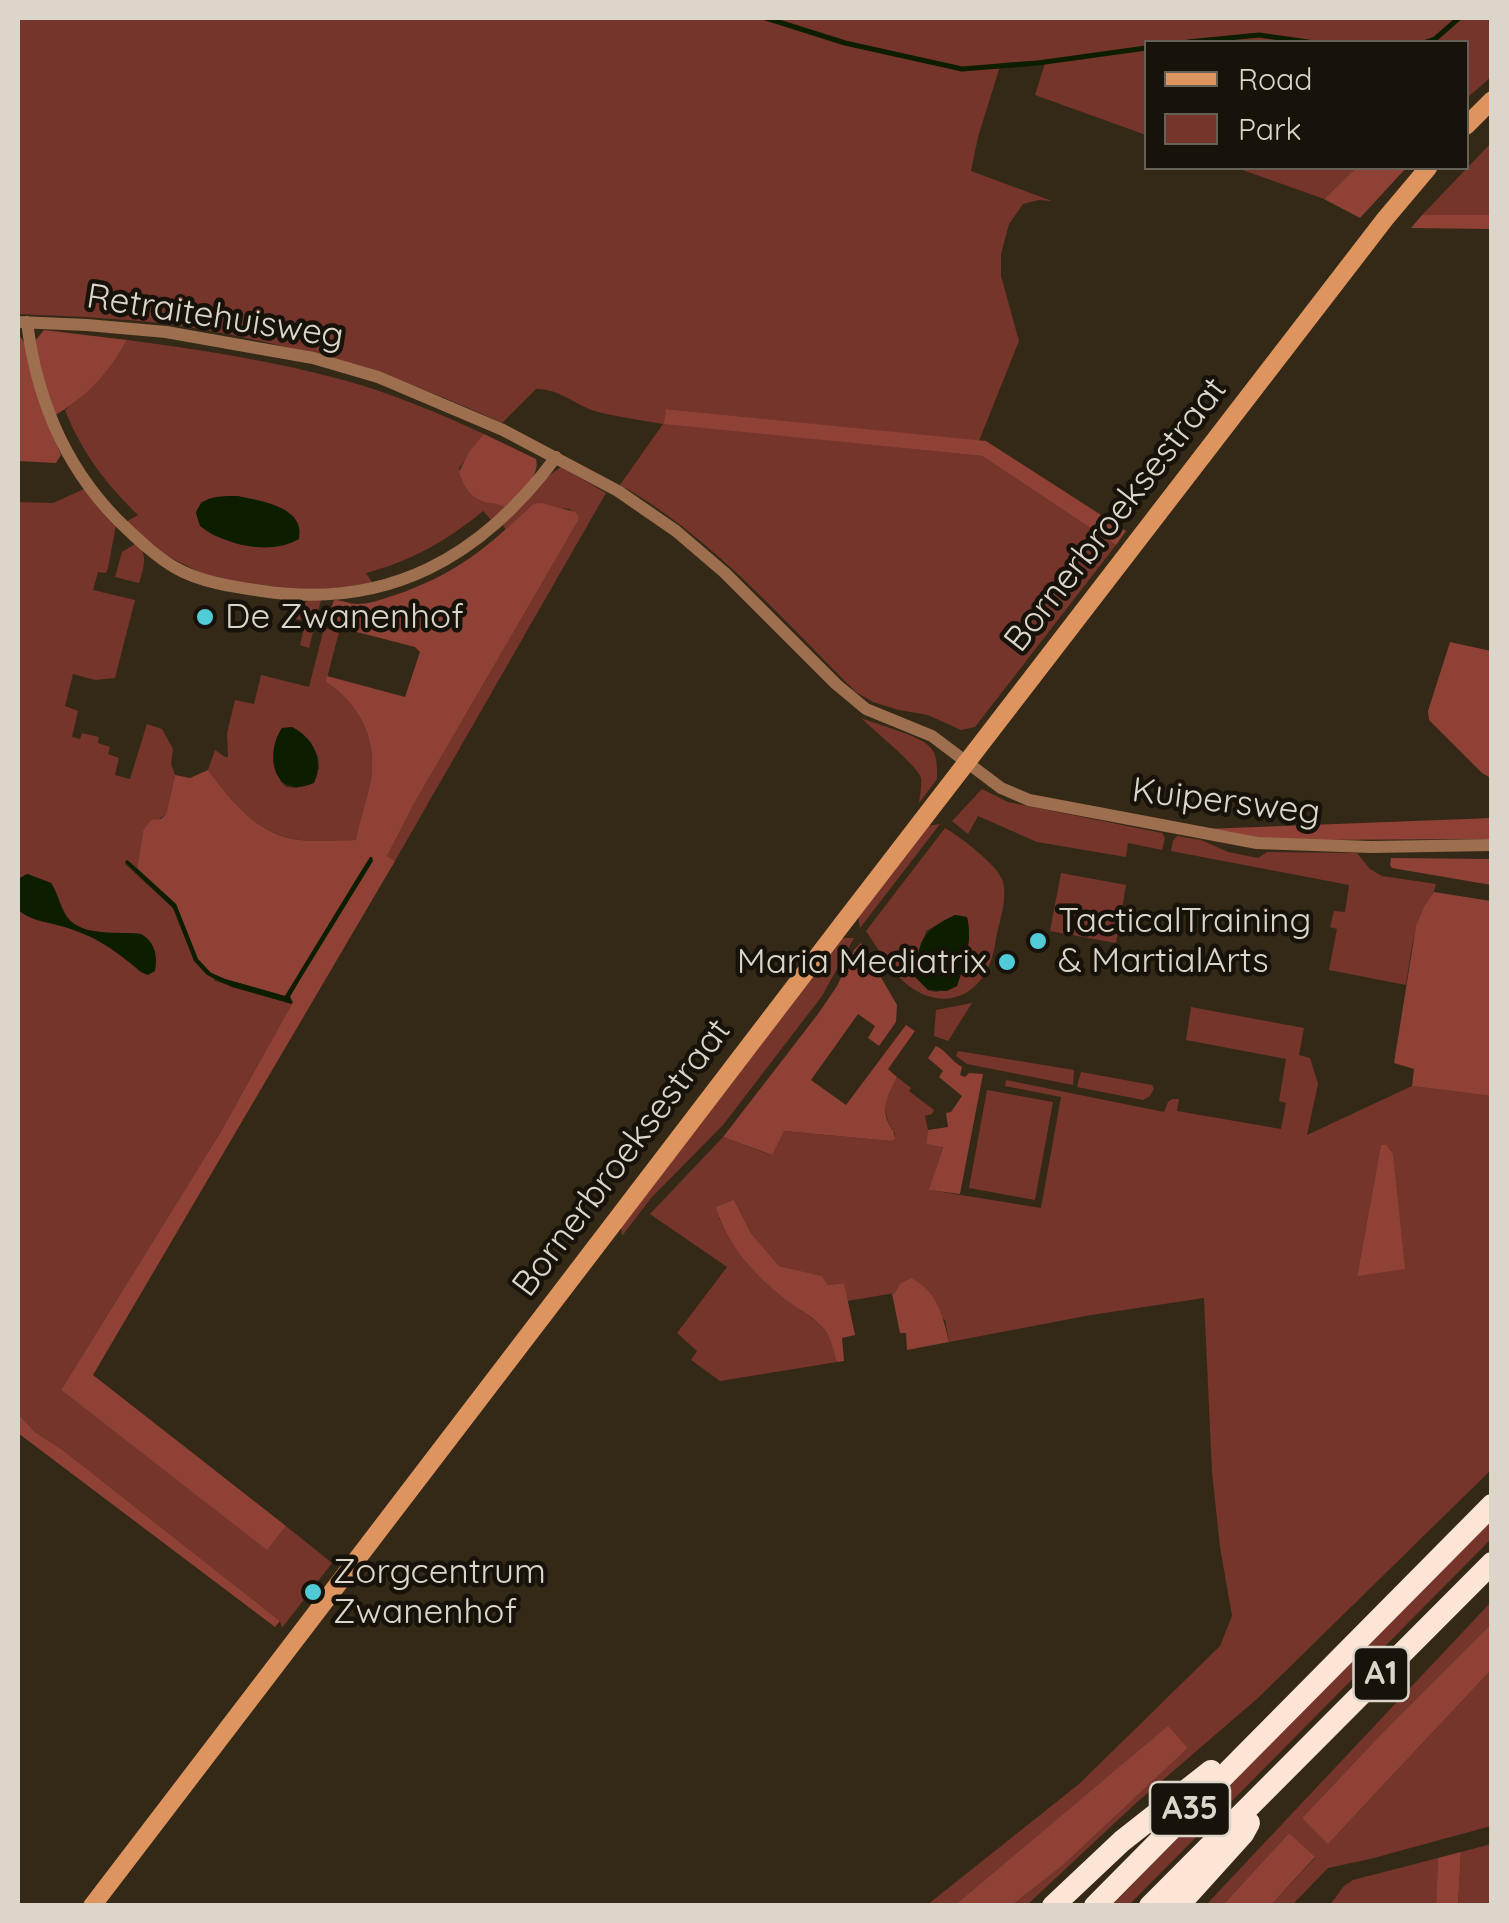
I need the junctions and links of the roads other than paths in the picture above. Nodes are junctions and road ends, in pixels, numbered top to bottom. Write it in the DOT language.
graph roads {
  1 [pos="1492,100"];
  2 [pos="1469,123"];
  3 [pos="1426,170"];
  4 [pos="22,322"];
  5 [pos="556,457"];
  6 [pos="966,763"];
  7 [pos="1492,845"];
  8 [pos="1492,1504"];
  9 [pos="1492,1563"];
  10 [pos="1284,1713"];
  11 [pos="1271,1785"];
  12 [pos="92,1906"];
  13 [pos="1052,1906"];
  14 [pos="1095,1906"];
  15 [pos="1150,1906"];
  16 [pos="1178,1906"];
  1 -- 2 [label="main road"];
  3 -- 6 [label="main road, Bornerbroeksestraat"];
  4 -- 5 [label="street, Retraitehuisweg"];
  4 -- 5 [label="street, Retraitehuisweg"];
  5 -- 6 [label="street, Retraitehuisweg"];
  6 -- 7 [label="street, Kuipersweg"];
  6 -- 12 [label="main road, Bornerbroeksestraat"];
  8 -- 10 [label="highway, A1"];
  9 -- 11 [label="highway, A1"];
  10 -- 13 [label="highway, A1"];
  10 -- 14 [label="highway, A35"];
  11 -- 15 [label="highway, A35"];
  11 -- 16 [label="highway, A1"];
}
